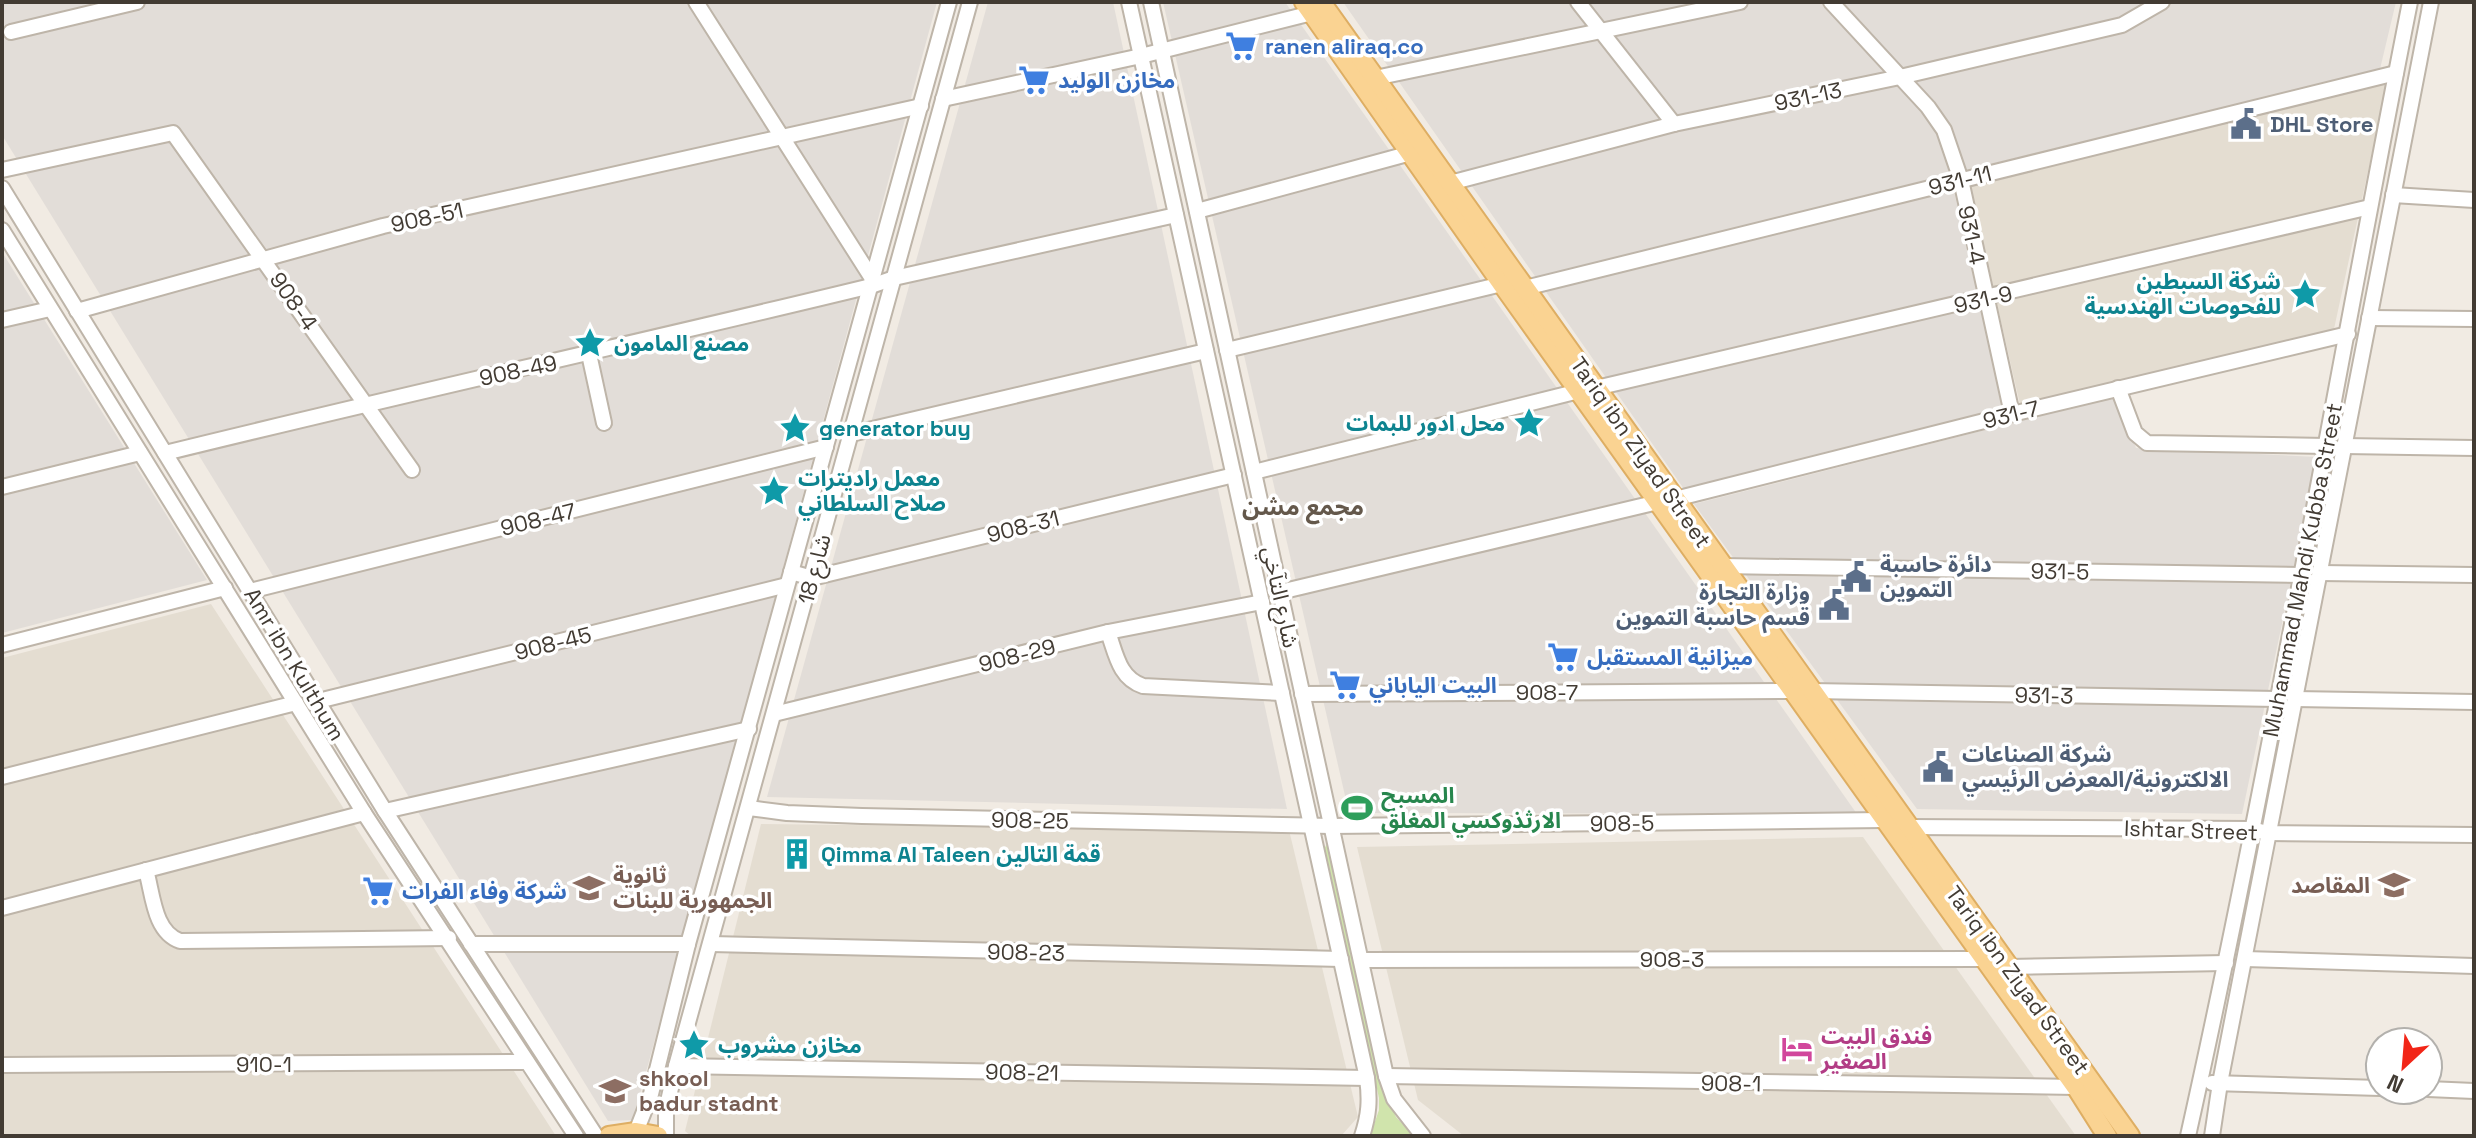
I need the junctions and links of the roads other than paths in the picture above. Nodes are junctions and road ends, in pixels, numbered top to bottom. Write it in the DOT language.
graph roads {
  1 [pos="137,2"];
  2 [pos="698,2"];
  3 [pos="949,2"];
  4 [pos="970,2"];
  5 [pos="1129,2"];
  6 [pos="1151,2"];
  7 [pos="1578,2"];
  8 [pos="1740,2"];
  9 [pos="1831,2"];
  10 [pos="2162,2"];
  11 [pos="2410,2"];
  12 [pos="2431,2"];
  13 [pos="1312,6"];
  14 [pos="1601,31"];
  15 [pos="11,32"];
  16 [pos="1162,51"];
  17 [pos="1141,56"];
  18 [pos="2396,73"];
  19 [pos="1900,77"];
  20 [pos="1375,78"];
  21 [pos="943,99"];
  22 [pos="921,106"];
  23 [pos="1674,124"];
  24 [pos="782,139"];
  25 [pos="1411,153"];
  26 [pos="2,170"];
  27 [pos="1961,180"];
  28 [pos="1450,183"];
  29 [pos="2,188"];
  30 [pos="2393,195"];
  31 [pos="2474,200"];
  32 [pos="2370,207"];
  33 [pos="1197,211"];
  34 [pos="1176,215"];
  35 [pos="2,230"];
  36 [pos="39,248"];
  37 [pos="19,257"];
  38 [pos="264,259"];
  39 [pos="2359,273"];
  40 [pos="894,278"];
  41 [pos="2377,281"];
  42 [pos="872,283"];
  43 [pos="1502,284"];
  44 [pos="1525,288"];
  45 [pos="1985,298"];
  46 [pos="50,309"];
  47 [pos="77,311"];
  48 [pos="2369,318"];
  49 [pos="2474,319"];
  50 [pos="2,320"];
  51 [pos="2348,334"];
  52 [pos="1227,350"];
  53 [pos="1206,351"];
  54 [pos="589,354"];
  55 [pos="2118,388"];
  56 [pos="1587,390"];
  57 [pos="367,404"];
  58 [pos="1240,410"];
  59 [pos="2012,414"];
  60 [pos="1221,415"];
  61 [pos="604,423"];
  62 [pos="851,434"];
  63 [pos="2326,446"];
  64 [pos="2344,446"];
  65 [pos="826,447"];
  66 [pos="2474,448"];
  67 [pos="140,453"];
  68 [pos="165,453"];
  69 [pos="412,470"];
  70 [pos="1254,472"];
  71 [pos="1234,475"];
  72 [pos="2,487"];
  73 [pos="1667,501"];
  74 [pos="1722,566"];
  75 [pos="2320,573"];
  76 [pos="2301,575"];
  77 [pos="2474,575"];
  78 [pos="812,578"];
  79 [pos="789,579"];
  80 [pos="225,588"];
  81 [pos="250,591"];
  82 [pos="1280,592"];
  83 [pos="1262,602"];
  84 [pos="1108,632"];
  85 [pos="2,645"];
  86 [pos="2287,651"];
  87 [pos="2304,654"];
  88 [pos="1801,691"];
  89 [pos="1282,693"];
  90 [pos="1302,694"];
  91 [pos="2277,699"];
  92 [pos="2295,699"];
  93 [pos="318,701"];
  94 [pos="2474,702"];
  95 [pos="296,703"];
  96 [pos="774,714"];
  97 [pos="749,729"];
  98 [pos="2,777"];
  99 [pos="727,808"];
  100 [pos="385,811"];
  101 [pos="748,811"];
  102 [pos="364,813"];
  103 [pos="1884,820"];
  104 [pos="1311,825"];
  105 [pos="1331,826"];
  106 [pos="1909,827"];
  107 [pos="2251,829"];
  108 [pos="2268,833"];
  109 [pos="2474,835"];
  110 [pos="146,870"];
  111 [pos="2,908"];
  112 [pos="444,938"];
  113 [pos="468,939"];
  114 [pos="688,944"];
  115 [pos="711,944"];
  116 [pos="1341,959"];
  117 [pos="1984,959"];
  118 [pos="2245,959"];
  119 [pos="1361,960"];
  120 [pos="2226,963"];
  121 [pos="2474,966"];
  122 [pos="2009,967"];
  123 [pos="2222,980"];
  124 [pos="2241,983"];
  125 [pos="527,1062"];
  126 [pos="2,1065"];
  127 [pos="676,1066"];
  128 [pos="1386,1076"];
  129 [pos="1367,1078"];
  130 [pos="2200,1083"];
  131 [pos="2220,1083"];
  132 [pos="2076,1087"];
  133 [pos="2364,1088"];
  134 [pos="2444,1090"];
  135 [pos="2474,1091"];
  136 [pos="636,1132"];
  137 [pos="576,1136"];
  138 [pos="596,1136"];
  139 [pos="609,1136"];
  140 [pos="658,1136"];
  141 [pos="666,1136"];
  142 [pos="1362,1136"];
  143 [pos="1423,1136"];
  144 [pos="2107,1136"];
  145 [pos="2130,1136"];
  146 [pos="2188,1136"];
  147 [pos="2212,1136"];
  1 -- 15 [label="street"];
  2 -- 24 [label="street"];
  3 -- 22 [label="street, شارع 18"];
  4 -- 21 [label="street, شارع 18"];
  5 -- 17 [label="street, شارع التآخي"];
  6 -- 16 [label="street, شارع التآخي"];
  7 -- 14 [label="street"];
  8 -- 14 [label="street"];
  9 -- 19 [label="street, 931-4"];
  10 -- 19 [label="street, 931-13"];
  11 -- 18 [label="street, Muhammad Mahdi Kubba Street"];
  12 -- 30 [label="street, Muhammad Mahdi Kubba Street"];
  13 -- 16 [label="street"];
  13 -- 20 [label="main road, Tariq ibn Ziyad Street"];
  13 -- 25 [label="main road, Tariq ibn Ziyad Street"];
  14 -- 20 [label="street"];
  14 -- 23 [label="street"];
  16 -- 17 [label="street"];
  16 -- 33 [label="street, شارع التآخي"];
  17 -- 21 [label="street"];
  17 -- 34 [label="street, شارع التآخي"];
  18 -- 27 [label="street, 931-11"];
  18 -- 32 [label="street, Muhammad Mahdi Kubba Street"];
  19 -- 23 [label="street, 931-13"];
  19 -- 27 [label="street, 931-4"];
  20 -- 28 [label="main road, Tariq ibn Ziyad Street"];
  21 -- 40 [label="street, شارع 18"];
  22 -- 24 [label="street, 908-51"];
  22 -- 42 [label="street, شارع 18"];
  23 -- 28 [label="street, 931-13"];
  24 -- 38 [label="street, 908-51"];
  24 -- 42 [label="street"];
  25 -- 33 [label="street"];
  25 -- 43 [label="main road, Tariq ibn Ziyad Street"];
  26 -- 38 [label="street, 908-4"];
  27 -- 44 [label="street, 931-11"];
  27 -- 45 [label="street, 931-4"];
  28 -- 44 [label="main road, Tariq ibn Ziyad Street"];
  29 -- 36 [label="street, Amr ibn Kulthum"];
  30 -- 31 [label="street"];
  30 -- 41 [label="street, Muhammad Mahdi Kubba Street"];
  32 -- 39 [label="street, Muhammad Mahdi Kubba Street"];
  32 -- 45 [label="street, 931-9"];
  33 -- 52 [label="street, شارع التآخي"];
  34 -- 40 [label="street, 908-49"];
  34 -- 53 [label="street, شارع التآخي"];
  35 -- 37 [label="street, Amr ibn Kulthum"];
  36 -- 37 [label="street"];
  36 -- 47 [label="street, Amr ibn Kulthum"];
  37 -- 46 [label="street, Amr ibn Kulthum"];
  38 -- 47 [label="street, 908-51"];
  38 -- 57 [label="street, 908-4"];
  39 -- 41 [label="street"];
  39 -- 51 [label="street, Muhammad Mahdi Kubba Street"];
  40 -- 42 [label="street, 908-49"];
  40 -- 62 [label="street, شارع 18"];
  41 -- 48 [label="street, Muhammad Mahdi Kubba Street"];
  42 -- 54 [label="street, 908-49"];
  42 -- 65 [label="street, شارع 18"];
  43 -- 52 [label="street"];
  43 -- 56 [label="main road, Tariq ibn Ziyad Street"];
  44 -- 56 [label="main road, Tariq ibn Ziyad Street"];
  45 -- 56 [label="street, 931-9"];
  45 -- 59 [label="street, 931-4"];
  46 -- 50 [label="street"];
  46 -- 67 [label="street, Amr ibn Kulthum"];
  47 -- 68 [label="street, Amr ibn Kulthum"];
  48 -- 49 [label="street"];
  48 -- 64 [label="street, Muhammad Mahdi Kubba Street"];
  51 -- 55 [label="street, 931-7"];
  51 -- 63 [label="street, Muhammad Mahdi Kubba Street"];
  52 -- 58 [label="street, شارع التآخي"];
  53 -- 60 [label="street, شارع التآخي"];
  53 -- 62 [label="street"];
  54 -- 57 [label="street, 908-49"];
  54 -- 61 [label="street"];
  55 -- 59 [label="street, 931-7"];
  55 -- 63 [label="street"];
  56 -- 70 [label="street, 931-9"];
  56 -- 73 [label="main road, Tariq ibn Ziyad Street"];
  57 -- 68 [label="street, 908-49"];
  57 -- 69 [label="street, 908-4"];
  58 -- 60 [label="street"];
  58 -- 70 [label="street, شارع التآخي"];
  59 -- 73 [label="street, 931-7"];
  60 -- 71 [label="street, شارع التآخي"];
  62 -- 78 [label="street, شارع 18"];
  63 -- 76 [label="street, Muhammad Mahdi Kubba Street"];
  64 -- 66 [label="street"];
  64 -- 75 [label="street, Muhammad Mahdi Kubba Street"];
  65 -- 79 [label="street, شارع 18"];
  65 -- 81 [label="street, 908-47"];
  67 -- 72 [label="street"];
  67 -- 80 [label="street, Amr ibn Kulthum"];
  68 -- 81 [label="street, Amr ibn Kulthum"];
  70 -- 82 [label="street, شارع التآخي"];
  71 -- 78 [label="street, 908-31"];
  71 -- 83 [label="street, شارع التآخي"];
  73 -- 74 [label="main road, Tariq ibn Ziyad Street"];
  73 -- 82 [label="street, 931-7"];
  73 -- 88 [label="main road, Tariq ibn Ziyad Street"];
  74 -- 76 [label="street, 931-5"];
  74 -- 88 [label="main road, Tariq ibn Ziyad Street"];
  75 -- 77 [label="street"];
  75 -- 87 [label="street, Muhammad Mahdi Kubba Street"];
  76 -- 86 [label="street, Muhammad Mahdi Kubba Street"];
  78 -- 79 [label="street"];
  78 -- 96 [label="street, شارع 18"];
  79 -- 93 [label="street, 908-45"];
  79 -- 97 [label="street, شارع 18"];
  80 -- 85 [label="street"];
  80 -- 95 [label="street, Amr ibn Kulthum"];
  81 -- 93 [label="street, Amr ibn Kulthum"];
  82 -- 90 [label="street, شارع التآخي"];
  83 -- 84 [label="street, 908-29"];
  83 -- 89 [label="street, شارع التآخي"];
  84 -- 89 [label="street"];
  84 -- 96 [label="street, 908-29"];
  86 -- 87 [label="street"];
  86 -- 91 [label="street, Muhammad Mahdi Kubba Street"];
  87 -- 92 [label="street, Muhammad Mahdi Kubba Street"];
  88 -- 90 [label="street, 908-7"];
  88 -- 91 [label="street, 931-3"];
  88 -- 103 [label="main road, Tariq ibn Ziyad Street"];
  88 -- 106 [label="main road, Tariq ibn Ziyad Street"];
  89 -- 104 [label="street, شارع التآخي"];
  90 -- 105 [label="street, شارع التآخي"];
  91 -- 107 [label="street, Muhammad Mahdi Kubba Street"];
  92 -- 94 [label="street"];
  92 -- 108 [label="street, Muhammad Mahdi Kubba Street"];
  93 -- 100 [label="street, Amr ibn Kulthum"];
  95 -- 98 [label="street"];
  95 -- 102 [label="street, Amr ibn Kulthum"];
  96 -- 101 [label="street, شارع 18"];
  97 -- 99 [label="street, شارع 18"];
  97 -- 100 [label="street"];
  99 -- 101 [label="street, 908-25"];
  99 -- 114 [label="street, شارع 18"];
  100 -- 113 [label="street, Amr ibn Kulthum"];
  101 -- 104 [label="street, 908-25"];
  101 -- 115 [label="street, شارع 18"];
  102 -- 110 [label="street"];
  102 -- 112 [label="street, Amr ibn Kulthum"];
  103 -- 105 [label="street, 908-5"];
  103 -- 117 [label="main road, Tariq ibn Ziyad Street"];
  104 -- 105 [label="street, 908-5"];
  104 -- 116 [label="street, شارع التآخي"];
  105 -- 119 [label="street, شارع التآخي"];
  106 -- 107 [label="street, Ishtar Street"];
  106 -- 122 [label="main road, Tariq ibn Ziyad Street"];
  107 -- 108 [label="street, Ishtar Street"];
  107 -- 120 [label="street, Muhammad Mahdi Kubba Street"];
  108 -- 109 [label="street, Ishtar Street"];
  108 -- 118 [label="street, Muhammad Mahdi Kubba Street"];
  110 -- 111 [label="street"];
  110 -- 112 [label="street"];
  112 -- 113 [label="street"];
  112 -- 125 [label="street, Amr ibn Kulthum"];
  113 -- 114 [label="street"];
  113 -- 138 [label="street, Amr ibn Kulthum"];
  114 -- 136 [label="street, شارع 18"];
  115 -- 116 [label="street, 908-23"];
  115 -- 127 [label="street, شارع 18"];
  116 -- 129 [label="street, شارع التآخي"];
  117 -- 119 [label="street, 908-3"];
  117 -- 132 [label="main road, Tariq ibn Ziyad Street"];
  118 -- 121 [label="street"];
  118 -- 124 [label="street, Muhammad Mahdi Kubba Street"];
  119 -- 128 [label="street, شارع التآخي"];
  120 -- 122 [label="street"];
  120 -- 123 [label="street, Muhammad Mahdi Kubba Street"];
  122 -- 145 [label="main road, Tariq ibn Ziyad Street"];
  123 -- 124 [label="street"];
  123 -- 130 [label="street, Muhammad Mahdi Kubba Street"];
  124 -- 131 [label="street, Muhammad Mahdi Kubba Street"];
  125 -- 126 [label="street, 910-1"];
  125 -- 137 [label="street, Amr ibn Kulthum"];
  127 -- 129 [label="street, 908-21"];
  127 -- 141 [label="street, شارع 18"];
  128 -- 132 [label="street, 908-1"];
  128 -- 143 [label="street, شارع التآخي"];
  129 -- 142 [label="street, شارع التآخي"];
  130 -- 131 [label="street"];
  130 -- 146 [label="street, Muhammad Mahdi Kubba Street"];
  131 -- 133 [label="street"];
  131 -- 147 [label="street, Muhammad Mahdi Kubba Street"];
  132 -- 144 [label="main road, Tariq ibn Ziyad Street"];
  134 -- 135 [label="street"];
  136 -- 139 [label="main road"];
  136 -- 140 [label="main road"];
}
